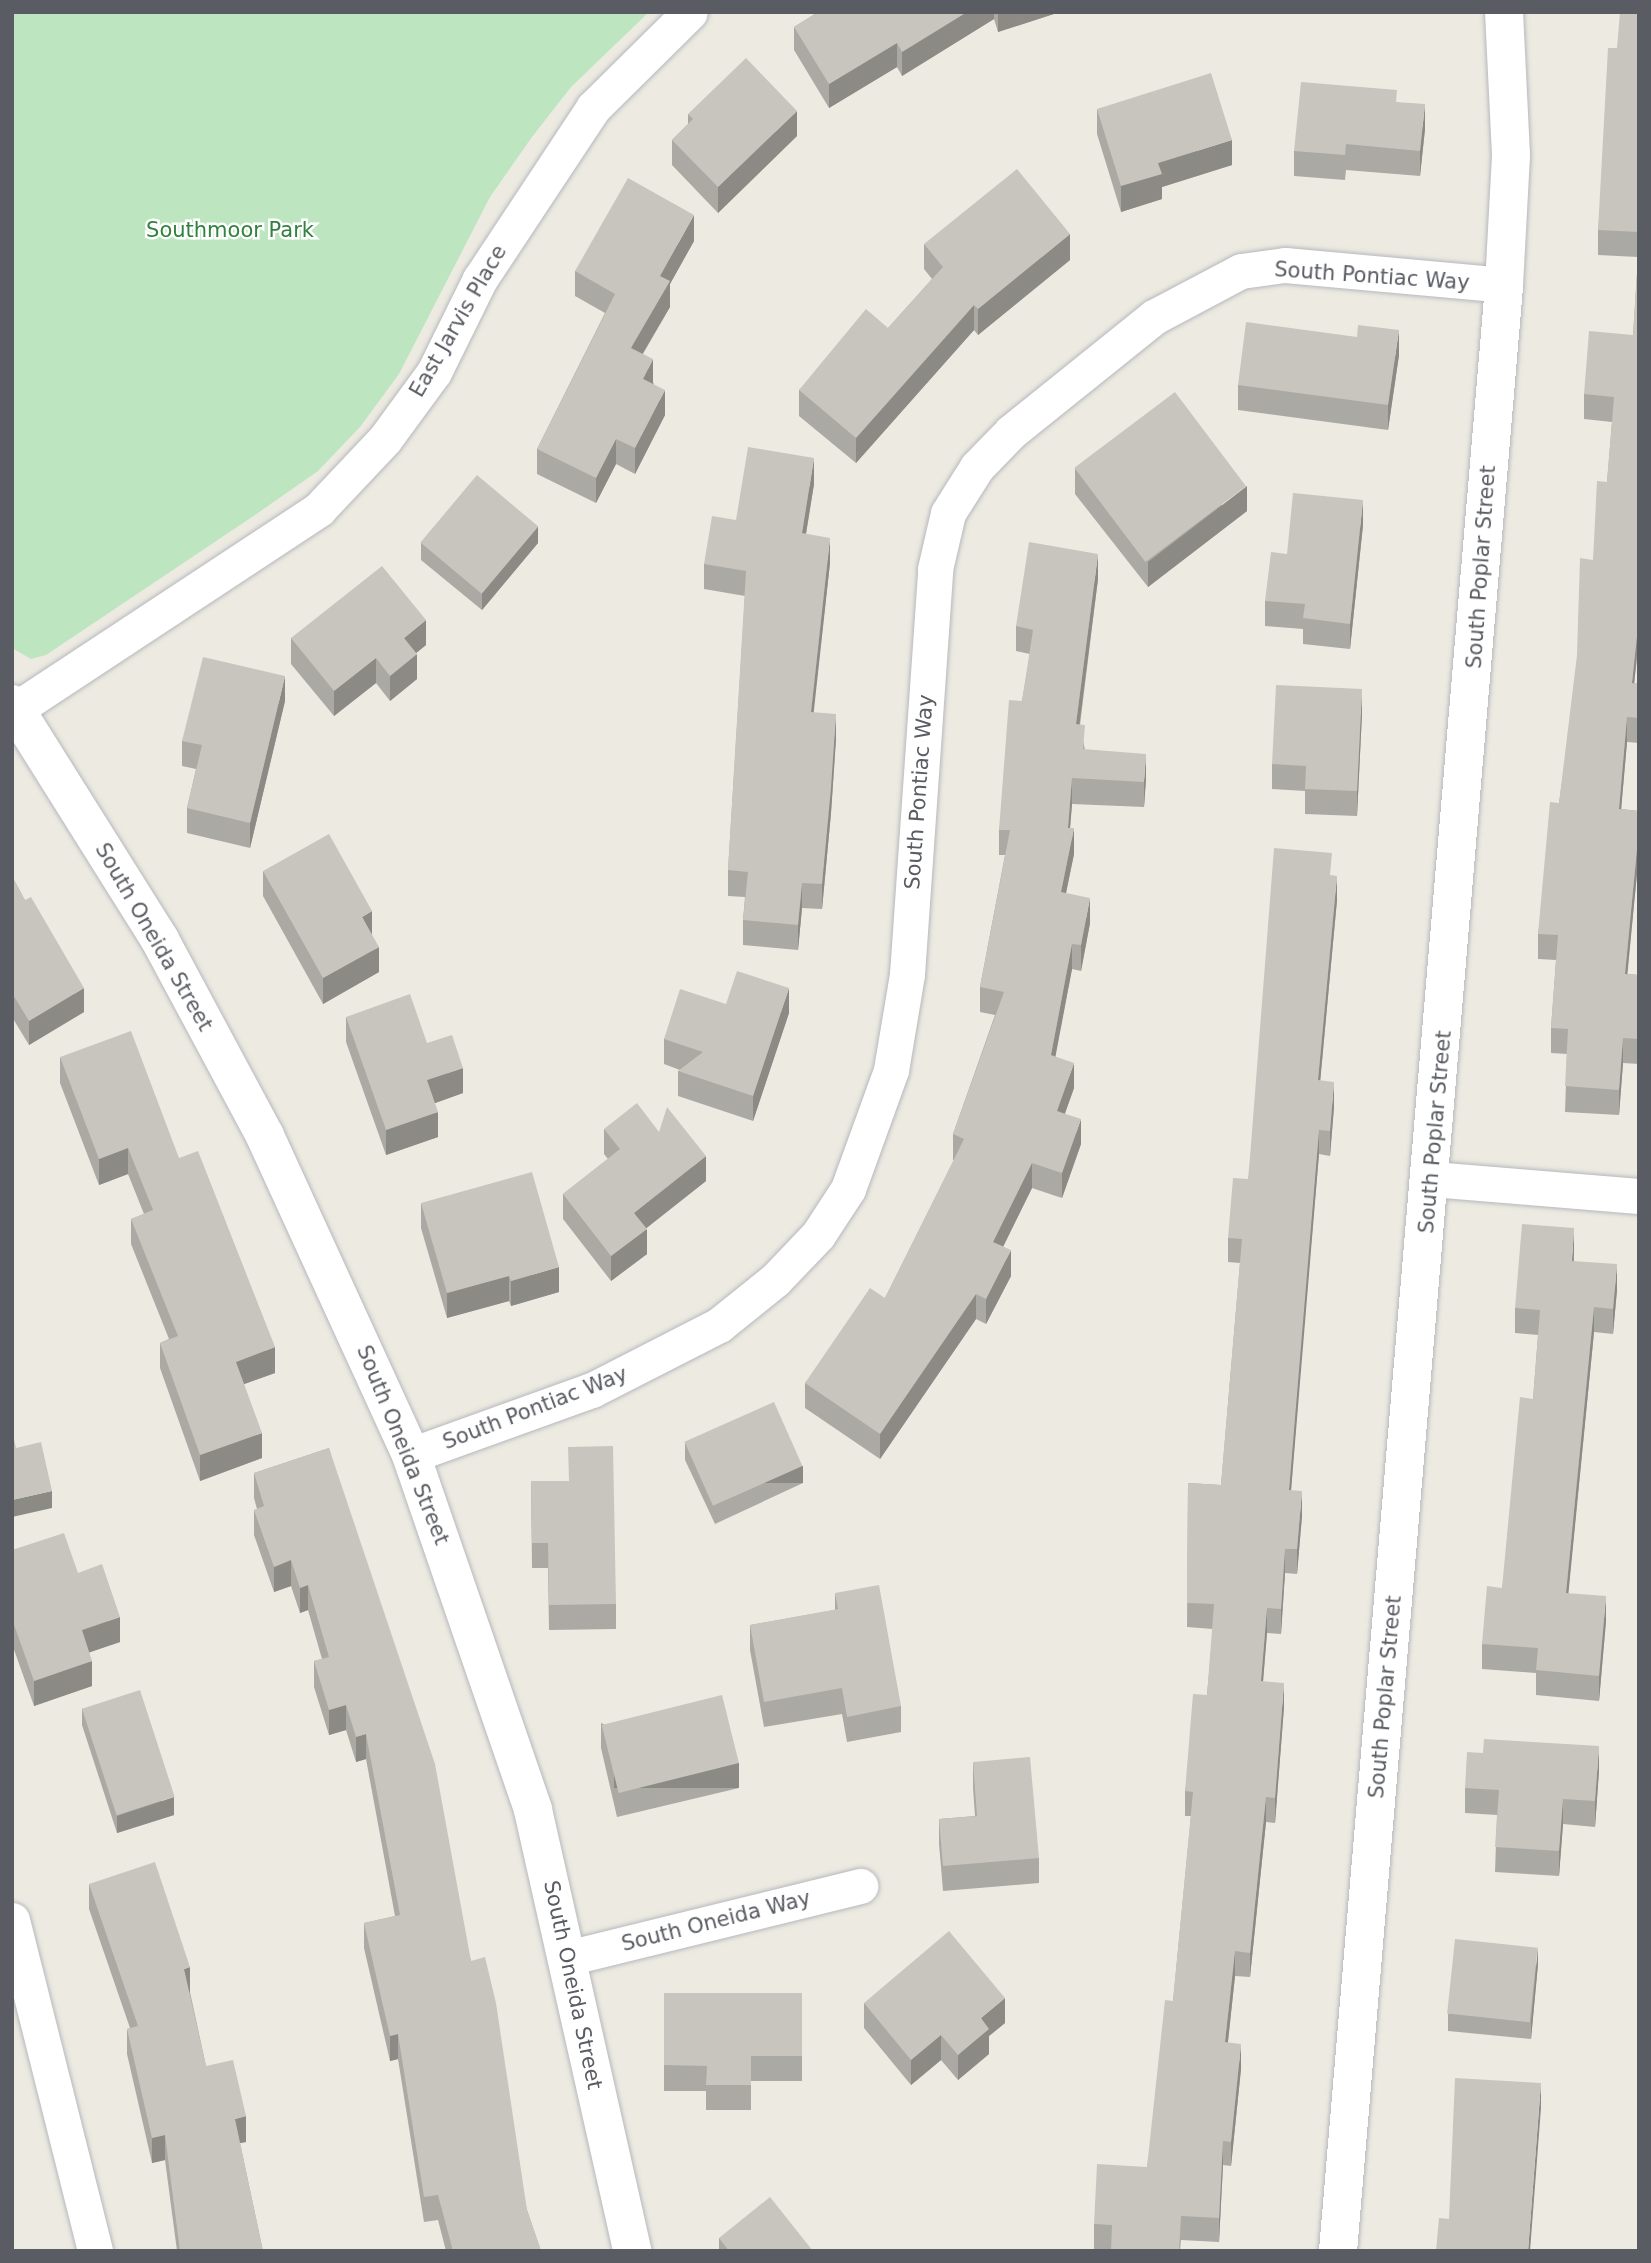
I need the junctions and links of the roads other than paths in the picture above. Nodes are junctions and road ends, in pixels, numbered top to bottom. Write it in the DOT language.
graph roads {
  1 [pos="690,12"];
  2 [pos="1504,12"];
  3 [pos="1504,285"];
  4 [pos="14,706"];
  5 [pos="1431,1179"];
  6 [pos="1639,1196"];
  7 [pos="411,1455"];
  8 [pos="860,1886"];
  9 [pos="12,1920"];
  10 [pos="571,1957"];
  11 [pos="95,2251"];
  12 [pos="632,2251"];
  13 [pos="1338,2251"];
  1 -- 4 [label="street, East Jarvis Place"];
  2 -- 3 [label="street, South Poplar Street"];
  3 -- 5 [label="street, South Poplar Street"];
  3 -- 7 [label="street, South Pontiac Way"];
  4 -- 7 [label="street, South Oneida Street"];
  5 -- 6 [label="street"];
  5 -- 13 [label="street, South Poplar Street"];
  7 -- 10 [label="street, South Oneida Street"];
  8 -- 10 [label="street, South Oneida Way"];
  9 -- 11 [label="street"];
  10 -- 12 [label="street, South Oneida Street"];
}
